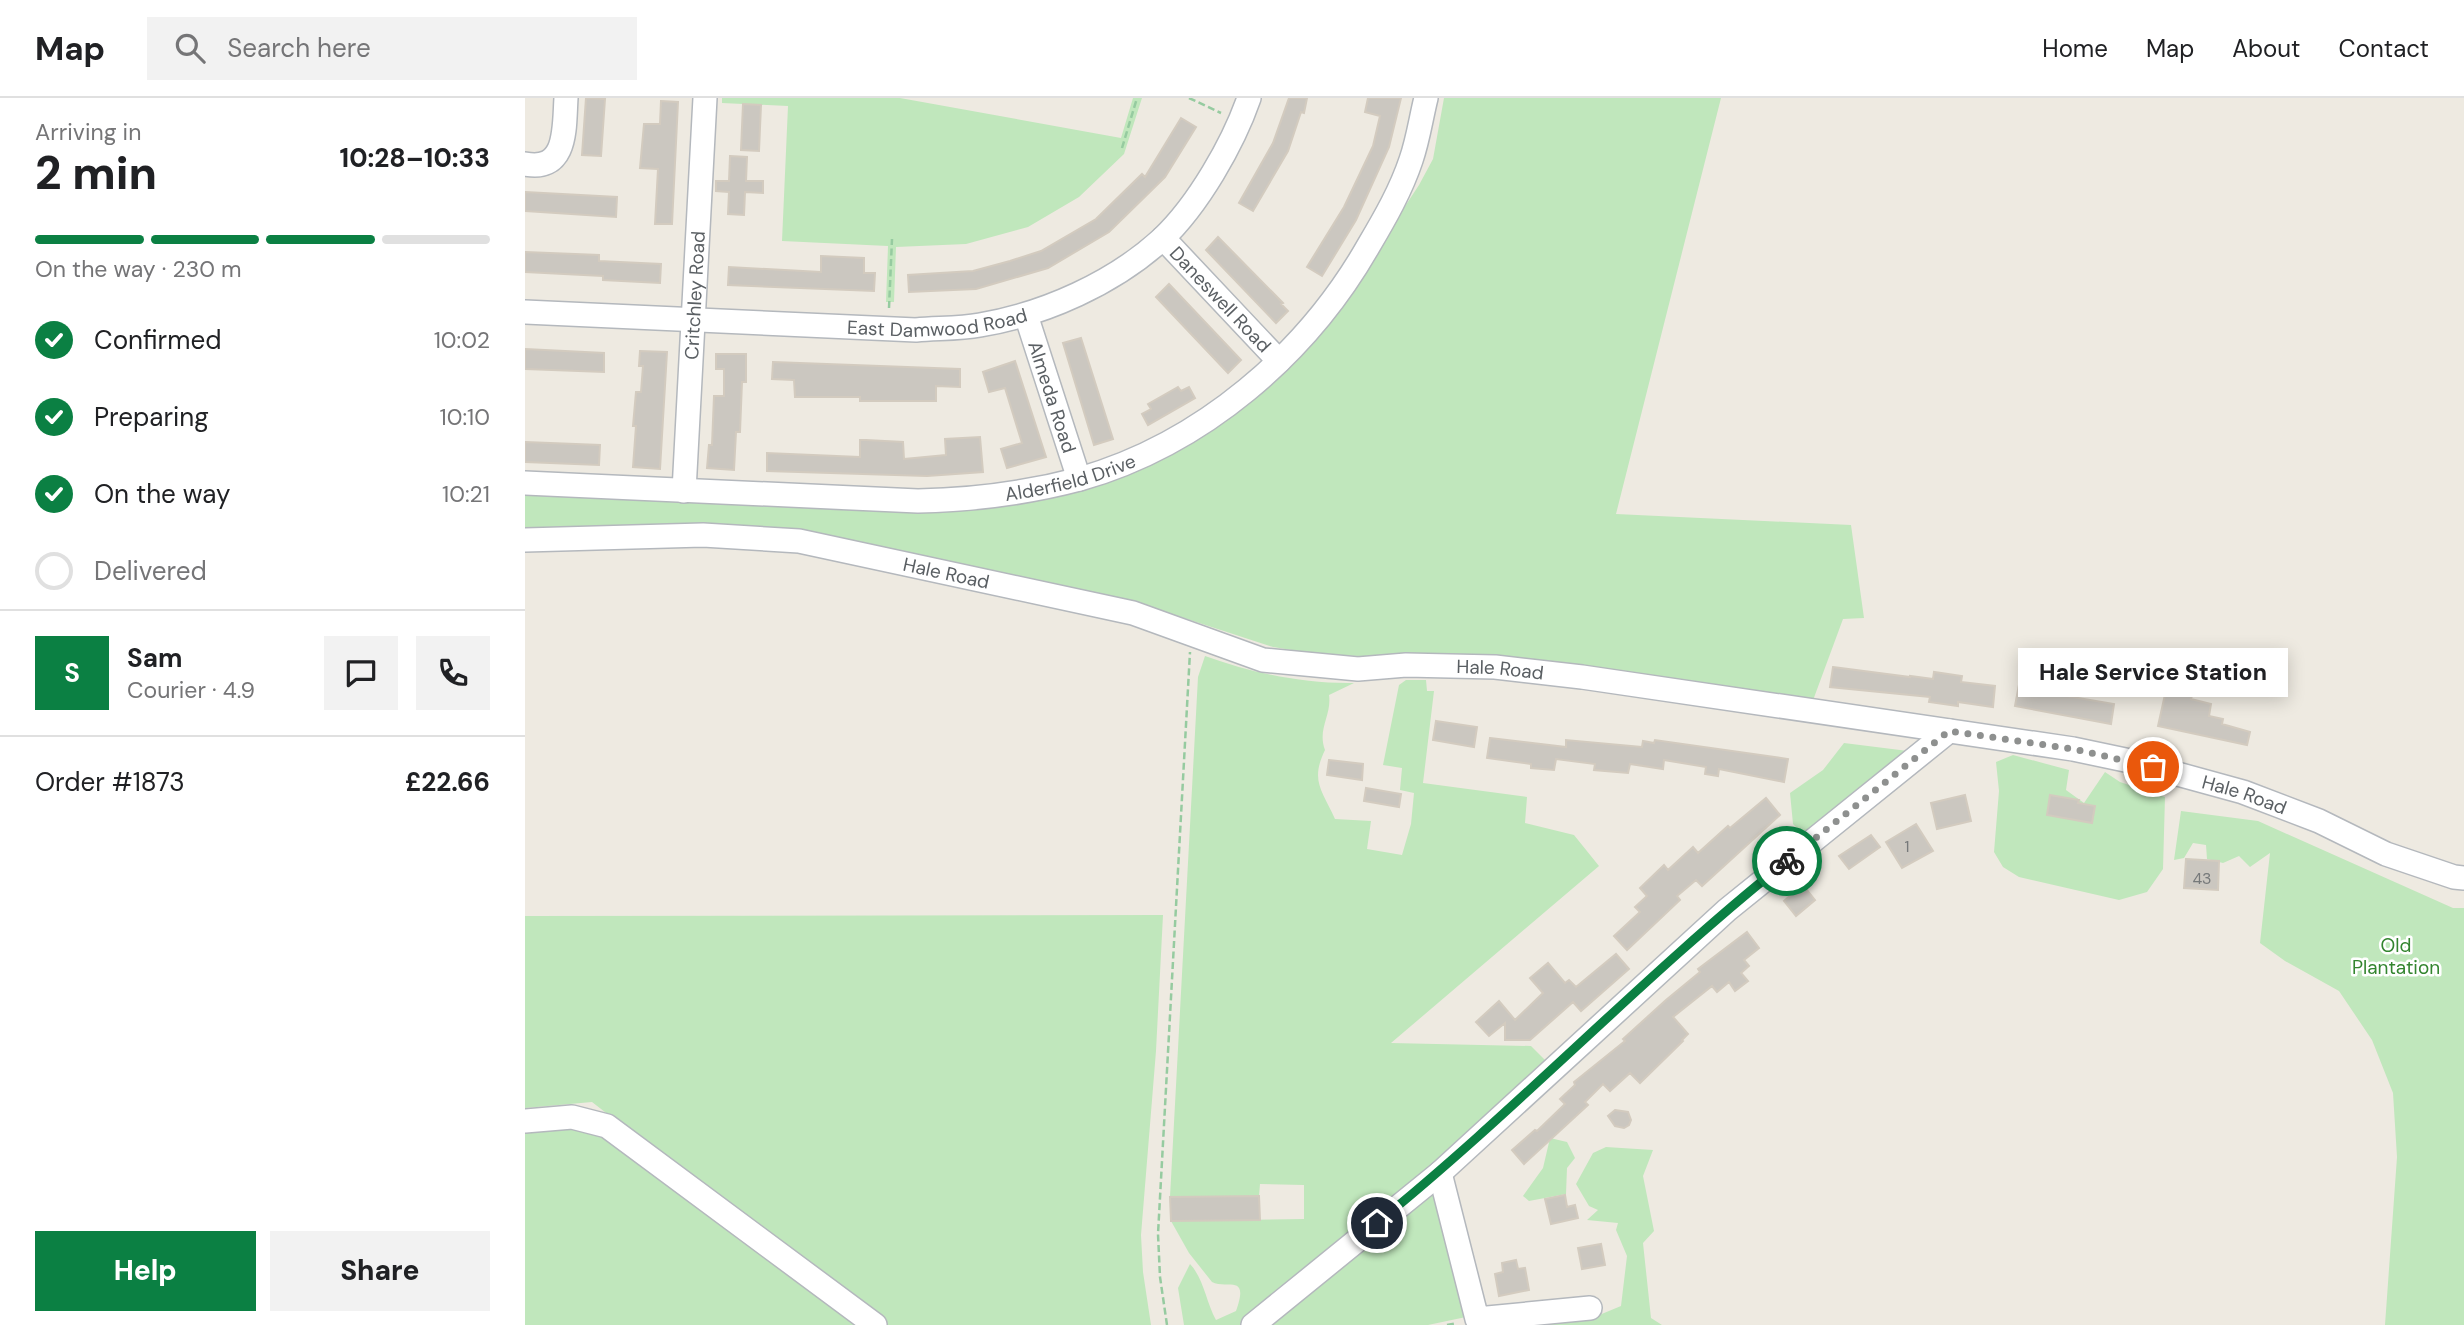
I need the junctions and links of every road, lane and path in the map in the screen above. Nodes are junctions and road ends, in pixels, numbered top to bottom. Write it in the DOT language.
graph roads {
  1 [pos="566,98"];
  2 [pos="705,98"];
  3 [pos="1137,98"];
  4 [pos="1189,98"];
  5 [pos="1249,98"];
  6 [pos="1426,98"];
  7 [pos="1240,122"];
  8 [pos="1122,148"];
  9 [pos="525,164"];
  10 [pos="1163,238"];
  11 [pos="892,239"];
  12 [pos="525,312"];
  13 [pos="1026,315"];
  14 [pos="693,321"];
  15 [pos="888,329"];
  16 [pos="1279,361"];
  17 [pos="1079,479"];
  18 [pos="525,483"];
  19 [pos="684,491"];
  20 [pos="525,540"];
  21 [pos="1191,635"];
  22 [pos="1949,731"];
  23 [pos="2464,878"];
  24 [pos="525,1121"];
  25 [pos="1440,1173"];
  26 [pos="1590,1308"];
  27 [pos="875,1325"];
  28 [pos="1167,1325"];
  29 [pos="1252,1325"];
  1 -- 9 [label="street"];
  2 -- 14 [label="street, Critchley Road"];
  3 -- 8 [label="path"];
  4 -- 7 [label="path"];
  5 -- 7 [label="street, East Damwood Road"];
  6 -- 16 [label="street, Alderfield Drive"];
  7 -- 10 [label="street, East Damwood Road"];
  10 -- 13 [label="street, East Damwood Road"];
  10 -- 16 [label="street, Daneswell Road"];
  11 -- 15 [label="path"];
  12 -- 14 [label="street, East Damwood Road"];
  13 -- 15 [label="street, East Damwood Road"];
  13 -- 17 [label="street, Almeda Road"];
  14 -- 15 [label="street, East Damwood Road"];
  14 -- 19 [label="street, Critchley Road"];
  16 -- 17 [label="street, Alderfield Drive"];
  17 -- 19 [label="street, Alderfield Drive"];
  18 -- 19 [label="street, Alderfield Drive"];
  20 -- 21 [label="street, Hale Road"];
  21 -- 22 [label="street, Hale Road"];
  21 -- 28 [label="path"];
  22 -- 23 [label="street, Hale Road"];
  22 -- 25 [label="street"];
  24 -- 27 [label="street"];
  25 -- 26 [label="street"];
  25 -- 29 [label="street"];
}
